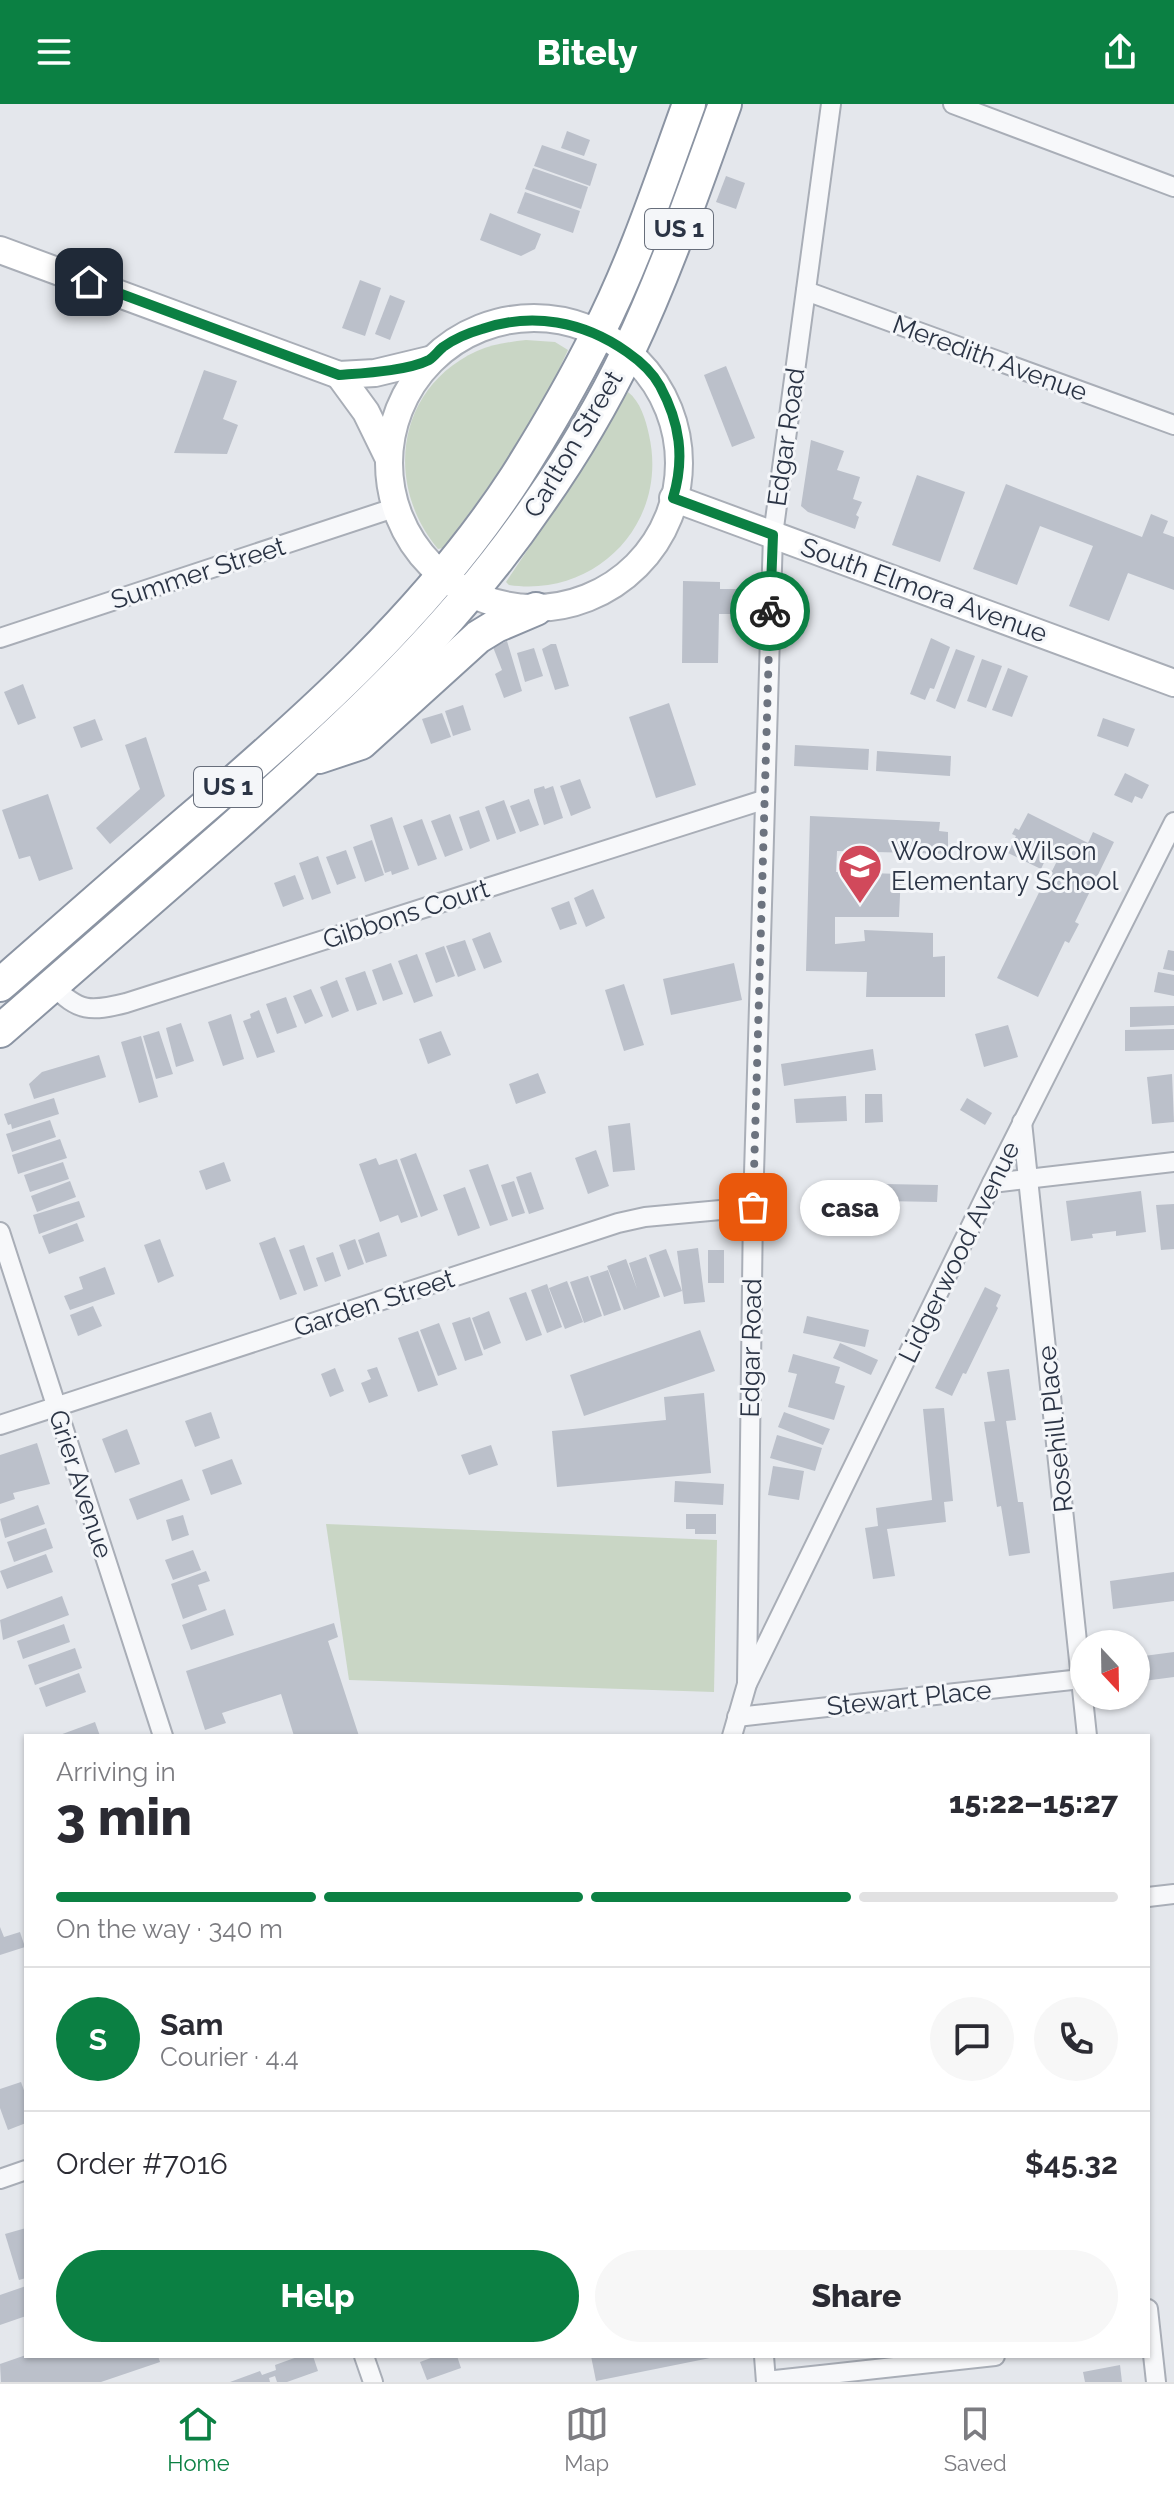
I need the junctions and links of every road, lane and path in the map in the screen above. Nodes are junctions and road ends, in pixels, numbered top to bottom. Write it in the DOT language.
graph roads {
  1 [pos="689,104"];
  2 [pos="725,104"];
  3 [pos="953,104"];
  4 [pos="828,105"];
  5 [pos="1174,187"];
  6 [pos="0,250"];
  7 [pos="806,291"];
  8 [pos="598,334"];
  9 [pos="628,352"];
  10 [pos="429,360"];
  11 [pos="339,375"];
  12 [pos="1174,425"];
  13 [pos="389,459"];
  14 [pos="673,498"];
  15 [pos="397,507"];
  16 [pos="773,535"];
  17 [pos="442,575"];
  18 [pos="470,595"];
  19 [pos="536,609"];
  20 [pos="0,638"];
  21 [pos="1174,683"];
  22 [pos="309,760"];
  23 [pos="763,800"];
  24 [pos="1174,822"];
  25 [pos="0,985"];
  26 [pos="52,985"];
  27 [pos="0,1031"];
  28 [pos="1022,1122"];
  29 [pos="1174,1162"];
  30 [pos="1028,1178"];
  31 [pos="992,1183"];
  32 [pos="753,1207"];
  33 [pos="0,1232"];
  34 [pos="56,1407"];
  35 [pos="0,1425"];
  36 [pos="1076,1630"];
  37 [pos="1070,1680"];
  38 [pos="747,1684"];
  39 [pos="1084,1710"];
  40 [pos="737,1717"];
  41 [pos="162,1734"];
  42 [pos="733,1734"];
  43 [pos="1087,1734"];
  44 [pos="1174,1894"];
  45 [pos="1150,1897"];
  46 [pos="24,2171"];
  47 [pos="0,2179"];
  48 [pos="1150,2339"];
  49 [pos="365,2358"];
  50 [pos="764,2358"];
  51 [pos="977,2358"];
  52 [pos="373,2382"];
  53 [pos="766,2382"];
  54 [pos="1156,2382"];
  1 -- 8 [label="highway, Carlton Street / US 1"];
  2 -- 9 [label="highway, Carlton Street / US 1"];
  3 -- 5 [label="street"];
  4 -- 7 [label="street, Edgar Road"];
  6 -- 11 [label="main road"];
  7 -- 12 [label="street, Meredith Avenue"];
  7 -- 16 [label="street, Edgar Road"];
  8 -- 9 [label="main road"];
  8 -- 10 [label="main road"];
  8 -- 17 [label="highway, Carlton Street / US 1"];
  9 -- 14 [label="main road"];
  9 -- 18 [label="highway, Carlton Street"];
  10 -- 11 [label="main road"];
  10 -- 13 [label="main road"];
  11 -- 13 [label="main road"];
  13 -- 15 [label="main road"];
  14 -- 16 [label="main road, South Elmora Avenue"];
  14 -- 19 [label="main road"];
  15 -- 17 [label="main road"];
  15 -- 20 [label="street, Summer Street"];
  16 -- 21 [label="main road, South Elmora Avenue"];
  16 -- 23 [label="street, Edgar Road"];
  17 -- 18 [label="main road"];
  17 -- 25 [label="highway, US 1"];
  18 -- 19 [label="main road"];
  18 -- 22 [label="highway, US 1"];
  19 -- 22 [label="highway"];
  22 -- 26 [label="highway, US 1"];
  23 -- 26 [label="street, Gibbons Court"];
  23 -- 32 [label="street, Edgar Road"];
  24 -- 28 [label="street, Lidgerwood Avenue"];
  26 -- 27 [label="highway, US 1"];
  28 -- 30 [label="street, Rosehill Place"];
  28 -- 31 [label="street, Lidgerwood Avenue"];
  29 -- 30 [label="street"];
  30 -- 31 [label="street"];
  30 -- 36 [label="street, Rosehill Place"];
  31 -- 38 [label="street, Lidgerwood Avenue"];
  32 -- 34 [label="street, Garden Street"];
  32 -- 38 [label="street, Edgar Road"];
  33 -- 34 [label="street, Grier Avenue"];
  34 -- 35 [label="street, Garden Street"];
  34 -- 41 [label="street, Grier Avenue"];
  37 -- 40 [label="street, Stewart Place"];
  38 -- 40 [label="street"];
  39 -- 43 [label="street, Rosehill Place"];
  40 -- 42 [label="street"];
  44 -- 45 [label="street"];
  46 -- 47 [label="street"];
  48 -- 54 [label="street"];
  49 -- 52 [label="street"];
  50 -- 53 [label="street"];
  51 -- 53 [label="street"];
}
